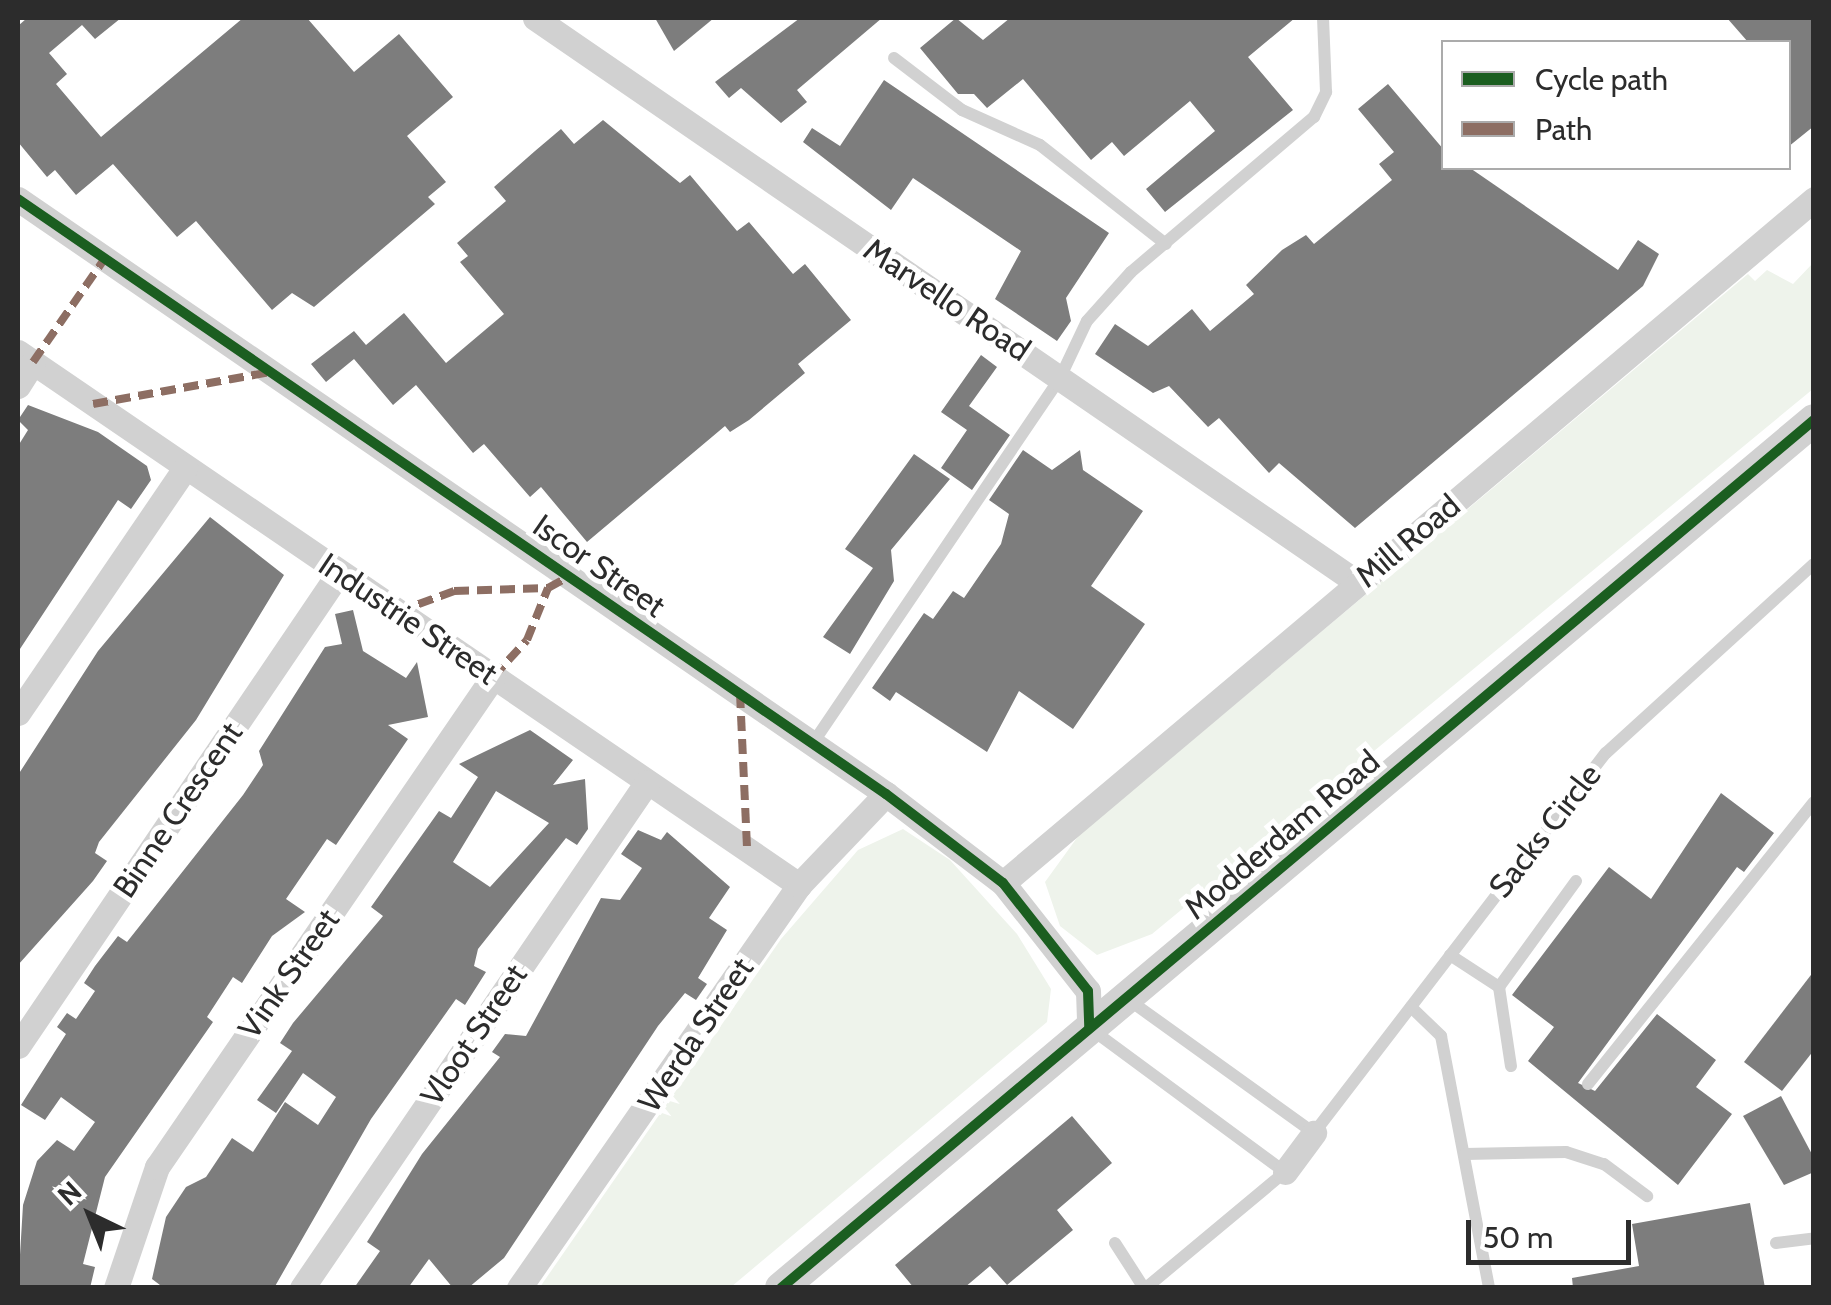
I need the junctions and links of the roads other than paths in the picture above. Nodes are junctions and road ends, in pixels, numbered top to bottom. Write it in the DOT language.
graph roads {
  1 [pos="535,18"];
  2 [pos="1323,18"];
  3 [pos="894,58"];
  4 [pos="18,199"];
  5 [pos="1814,199"];
  6 [pos="1166,244"];
  7 [pos="25,357"];
  8 [pos="1060,378"];
  9 [pos="18,386"];
  10 [pos="1814,420"];
  11 [pos="186,468"];
  12 [pos="1814,564"];
  13 [pos="338,574"];
  14 [pos="1358,583"];
  15 [pos="493,676"];
  16 [pos="18,713"];
  17 [pos="813,743"];
  18 [pos="648,782"];
  19 [pos="886,794"];
  20 [pos="1814,802"];
  21 [pos="1576,881"];
  22 [pos="1003,883"];
  23 [pos="799,885"];
  24 [pos="1450,954"];
  25 [pos="1499,987"];
  26 [pos="1088,991"];
  27 [pos="1125,997"];
  28 [pos="1411,1007"];
  29 [pos="1089,1028"];
  30 [pos="18,1046"];
  31 [pos="1510,1066"];
  32 [pos="1588,1084"];
  33 [pos="1314,1133"];
  34 [pos="1465,1154"];
  35 [pos="1285,1172"];
  36 [pos="1647,1196"];
  37 [pos="1814,1238"];
  38 [pos="1776,1242"];
  39 [pos="1115,1243"];
  40 [pos="1150,1286"];
  41 [pos="116,1288"];
  42 [pos="302,1288"];
  43 [pos="518,1288"];
  44 [pos="781,1288"];
  45 [pos="1489,1288"];
  1 -- 8 [label="street, Marvello Road"];
  2 -- 6 [label="lane"];
  3 -- 6 [label="lane"];
  4 -- 17 [label="street, Iscor Street"];
  5 -- 14 [label="street, Mill Road"];
  6 -- 8 [label="lane"];
  7 -- 9 [label="street"];
  7 -- 11 [label="street, Industrie Street"];
  8 -- 14 [label="street, Marvello Road"];
  8 -- 17 [label="lane"];
  10 -- 27 [label="street, Modderdam Road"];
  11 -- 13 [label="street, Industrie Street"];
  11 -- 16 [label="street"];
  12 -- 24 [label="lane, Sacks Circle"];
  13 -- 15 [label="street, Industrie Street"];
  13 -- 30 [label="street, Binne Crescent"];
  14 -- 22 [label="street, Mill Road"];
  15 -- 18 [label="street, Industrie Street"];
  15 -- 41 [label="street, Vink Street"];
  17 -- 19 [label="street, Iscor Street"];
  18 -- 23 [label="street, Industrie Street"];
  18 -- 42 [label="street, Vloot Street"];
  19 -- 22 [label="street, Iscor Street"];
  19 -- 23 [label="street, Werda Street"];
  20 -- 32 [label="lane"];
  21 -- 25 [label="lane"];
  22 -- 26 [label="street, Iscor Street"];
  23 -- 43 [label="street, Werda Street"];
  24 -- 25 [label="lane"];
  24 -- 28 [label="lane, Sacks Circle"];
  25 -- 31 [label="lane"];
  26 -- 27 [label="street"];
  26 -- 29 [label="street"];
  27 -- 29 [label="street, Modderdam Road"];
  27 -- 33 [label="lane"];
  28 -- 33 [label="lane, Sacks Circle"];
  28 -- 34 [label="lane"];
  29 -- 35 [label="lane"];
  29 -- 44 [label="street, Modderdam Road"];
  33 -- 35 [label="street, Sacks Circle"];
  34 -- 36 [label="lane"];
  34 -- 45 [label="lane"];
  35 -- 40 [label="lane, Sacks Circle"];
  37 -- 38 [label="lane"];
  39 -- 40 [label="lane"];
}
